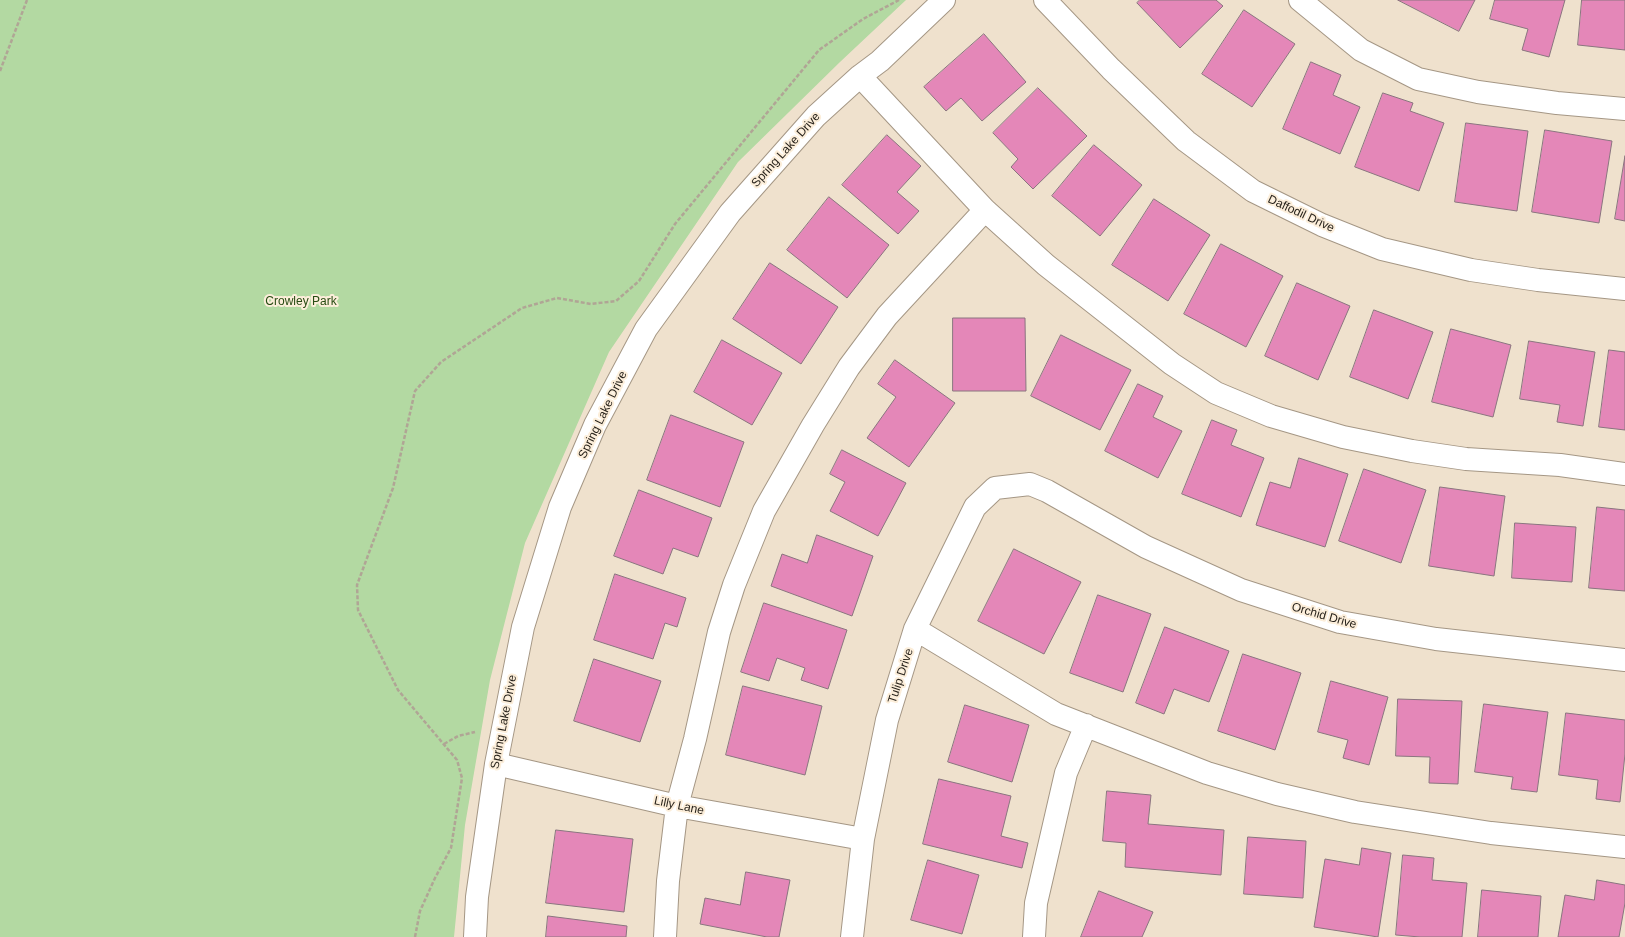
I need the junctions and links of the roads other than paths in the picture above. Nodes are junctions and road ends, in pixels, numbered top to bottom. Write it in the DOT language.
graph roads {
  1 [pos="944,0"];
  2 [pos="1045,0"];
  3 [pos="1300,0"];
  4 [pos="860,76"];
  5 [pos="1625,109"];
  6 [pos="985,210"];
  7 [pos="1625,289"];
  8 [pos="1625,474"];
  9 [pos="1047,491"];
  10 [pos="916,629"];
  11 [pos="1625,660"];
  12 [pos="1086,725"];
  13 [pos="496,764"];
  14 [pos="678,806"];
  15 [pos="863,840"];
  16 [pos="1625,847"];
  17 [pos="475,937"];
  18 [pos="665,937"];
  19 [pos="852,937"];
  20 [pos="1034,937"];
  1 -- 4 [label="street, Spring Lake Drive"];
  2 -- 7 [label="street, Daffodil Drive"];
  3 -- 5 [label="street"];
  4 -- 6 [label="street"];
  4 -- 13 [label="street, Spring Lake Drive"];
  6 -- 8 [label="street"];
  6 -- 14 [label="street"];
  9 -- 10 [label="street, Tulip Drive"];
  9 -- 11 [label="street, Orchid Drive"];
  10 -- 12 [label="street"];
  10 -- 15 [label="street, Tulip Drive"];
  12 -- 16 [label="street"];
  12 -- 20 [label="street"];
  13 -- 14 [label="street, Lilly Lane"];
  13 -- 17 [label="street, Spring Lake Drive"];
  14 -- 15 [label="street, Lilly Lane"];
  14 -- 18 [label="street"];
  15 -- 19 [label="street, Tulip Drive"];
}
